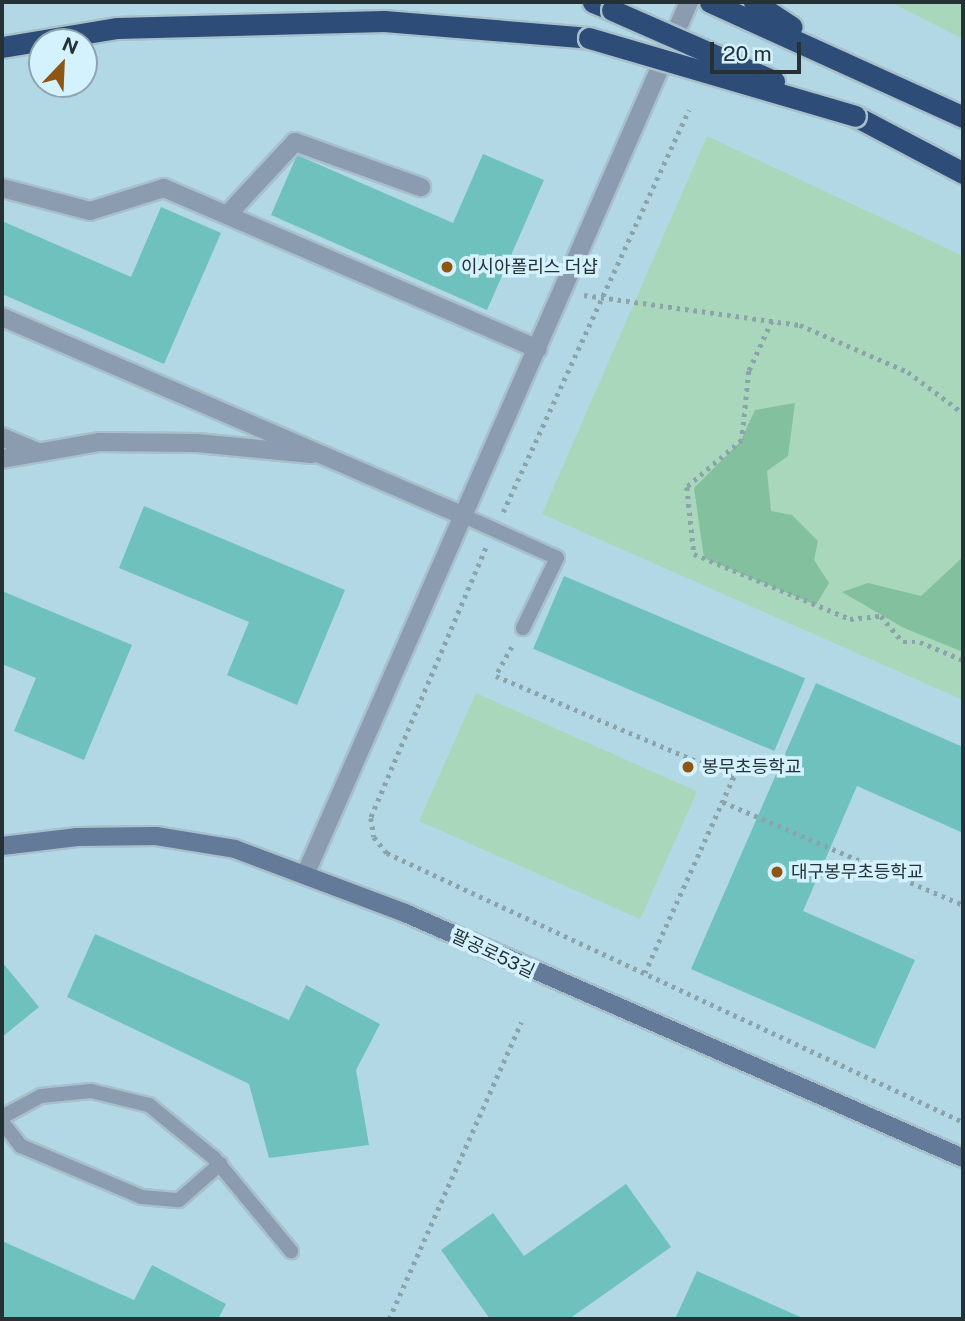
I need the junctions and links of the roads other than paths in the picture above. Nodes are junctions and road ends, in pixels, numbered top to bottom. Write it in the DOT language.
graph roads {
  1 [pos="689,2"];
  2 [pos="710,2"];
  3 [pos="754,2"];
  4 [pos="603,6"];
  5 [pos="2,47"];
  6 [pos="831,54"];
  7 [pos="855,116"];
  8 [pos="963,117"];
  9 [pos="963,173"];
  10 [pos="421,187"];
  11 [pos="2,188"];
  12 [pos="229,214"];
  13 [pos="2,317"];
  14 [pos="538,349"];
  15 [pos="2,437"];
  16 [pos="37,452"];
  17 [pos="328,455"];
  18 [pos="2,459"];
  19 [pos="464,516"];
  20 [pos="523,628"];
  21 [pos="2,846"];
  22 [pos="305,875"];
  23 [pos="2,1117"];
  24 [pos="2,1122"];
  25 [pos="963,1158"];
  26 [pos="220,1164"];
  27 [pos="291,1251"];
  1 -- 14 [label="street"];
  2 -- 6 [label="highway"];
  3 -- 6 [label="highway"];
  4 -- 7 [label="highway, bridge"];
  5 -- 7 [label="highway, bridge"];
  6 -- 8 [label="highway"];
  7 -- 9 [label="highway"];
  10 -- 12 [label="street"];
  11 -- 12 [label="street"];
  12 -- 14 [label="street"];
  13 -- 17 [label="street"];
  14 -- 19 [label="street"];
  15 -- 16 [label="street"];
  16 -- 17 [label="street"];
  16 -- 18 [label="street"];
  17 -- 19 [label="street"];
  19 -- 20 [label="lane"];
  19 -- 22 [label="street"];
  21 -- 22 [label="main road, 팔공로53길"];
  22 -- 25 [label="main road, 팔공로53길"];
  23 -- 26 [label="lane"];
  24 -- 26 [label="lane"];
  26 -- 27 [label="lane"];
}
